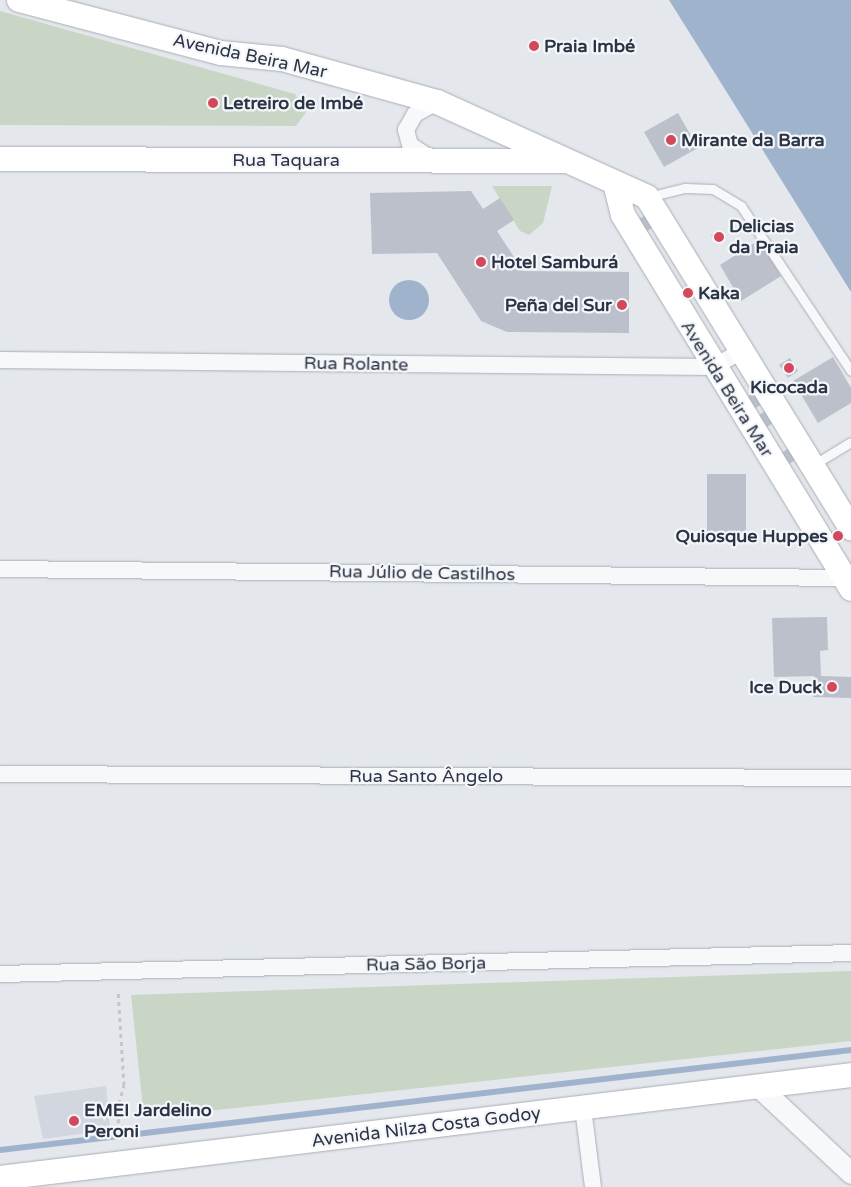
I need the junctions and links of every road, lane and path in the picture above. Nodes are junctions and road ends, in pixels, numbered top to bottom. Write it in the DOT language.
graph roads {
  1 [pos="19,0"];
  2 [pos="437,102"];
  3 [pos="0,159"];
  4 [pos="433,160"];
  5 [pos="573,161"];
  6 [pos="615,183"];
  7 [pos="647,197"];
  8 [pos="623,215"];
  9 [pos="742,350"];
  10 [pos="0,360"];
  11 [pos="713,367"];
  12 [pos="851,371"];
  13 [pos="851,442"];
  14 [pos="812,465"];
  15 [pos="851,528"];
  16 [pos="0,569"];
  17 [pos="849,581"];
  18 [pos="0,774"];
  19 [pos="851,778"];
  20 [pos="851,954"];
  21 [pos="117,971"];
  22 [pos="0,974"];
  23 [pos="851,1075"];
  24 [pos="756,1085"];
  25 [pos="583,1108"];
  26 [pos="117,1111"];
  27 [pos="108,1112"];
  28 [pos="122,1149"];
  29 [pos="851,1173"];
  30 [pos="0,1178"];
  31 [pos="594,1187"];
  1 -- 2 [label="main road, Avenida Beira Mar"];
  2 -- 4 [label="street"];
  2 -- 5 [label="main road, Avenida Beira Mar"];
  3 -- 4 [label="main road, Rua Taquara"];
  4 -- 5 [label="main road, Rua Taquara"];
  5 -- 6 [label="main road, Avenida Beira Mar"];
  6 -- 7 [label="main road, Avenida Beira Mar"];
  6 -- 8 [label="main road, Avenida Beira Mar"];
  7 -- 8 [label="street"];
  7 -- 9 [label="main road, Avenida Beira Mar"];
  7 -- 12 [label="lane"];
  8 -- 11 [label="main road, Avenida Beira Mar"];
  9 -- 11 [label="street"];
  9 -- 14 [label="main road, Avenida Beira Mar"];
  10 -- 11 [label="street, Rua Rolante"];
  11 -- 17 [label="main road, Avenida Beira Mar"];
  13 -- 14 [label="lane"];
  14 -- 15 [label="main road, Avenida Beira Mar"];
  16 -- 17 [label="street, Rua Júlio de Castilhos"];
  18 -- 19 [label="street, Rua Santo Ângelo"];
  20 -- 21 [label="street, Rua São Borja"];
  21 -- 22 [label="street, Rua São Borja"];
  21 -- 26 [label="path"];
  23 -- 24 [label="main road, Avenida Nilza Costa Godoy"];
  24 -- 25 [label="main road, Avenida Nilza Costa Godoy"];
  24 -- 29 [label="street"];
  25 -- 30 [label="main road, Avenida Nilza Costa Godoy"];
  25 -- 31 [label="street"];
  26 -- 27 [label="path"];
  26 -- 28 [label="path"];
}
